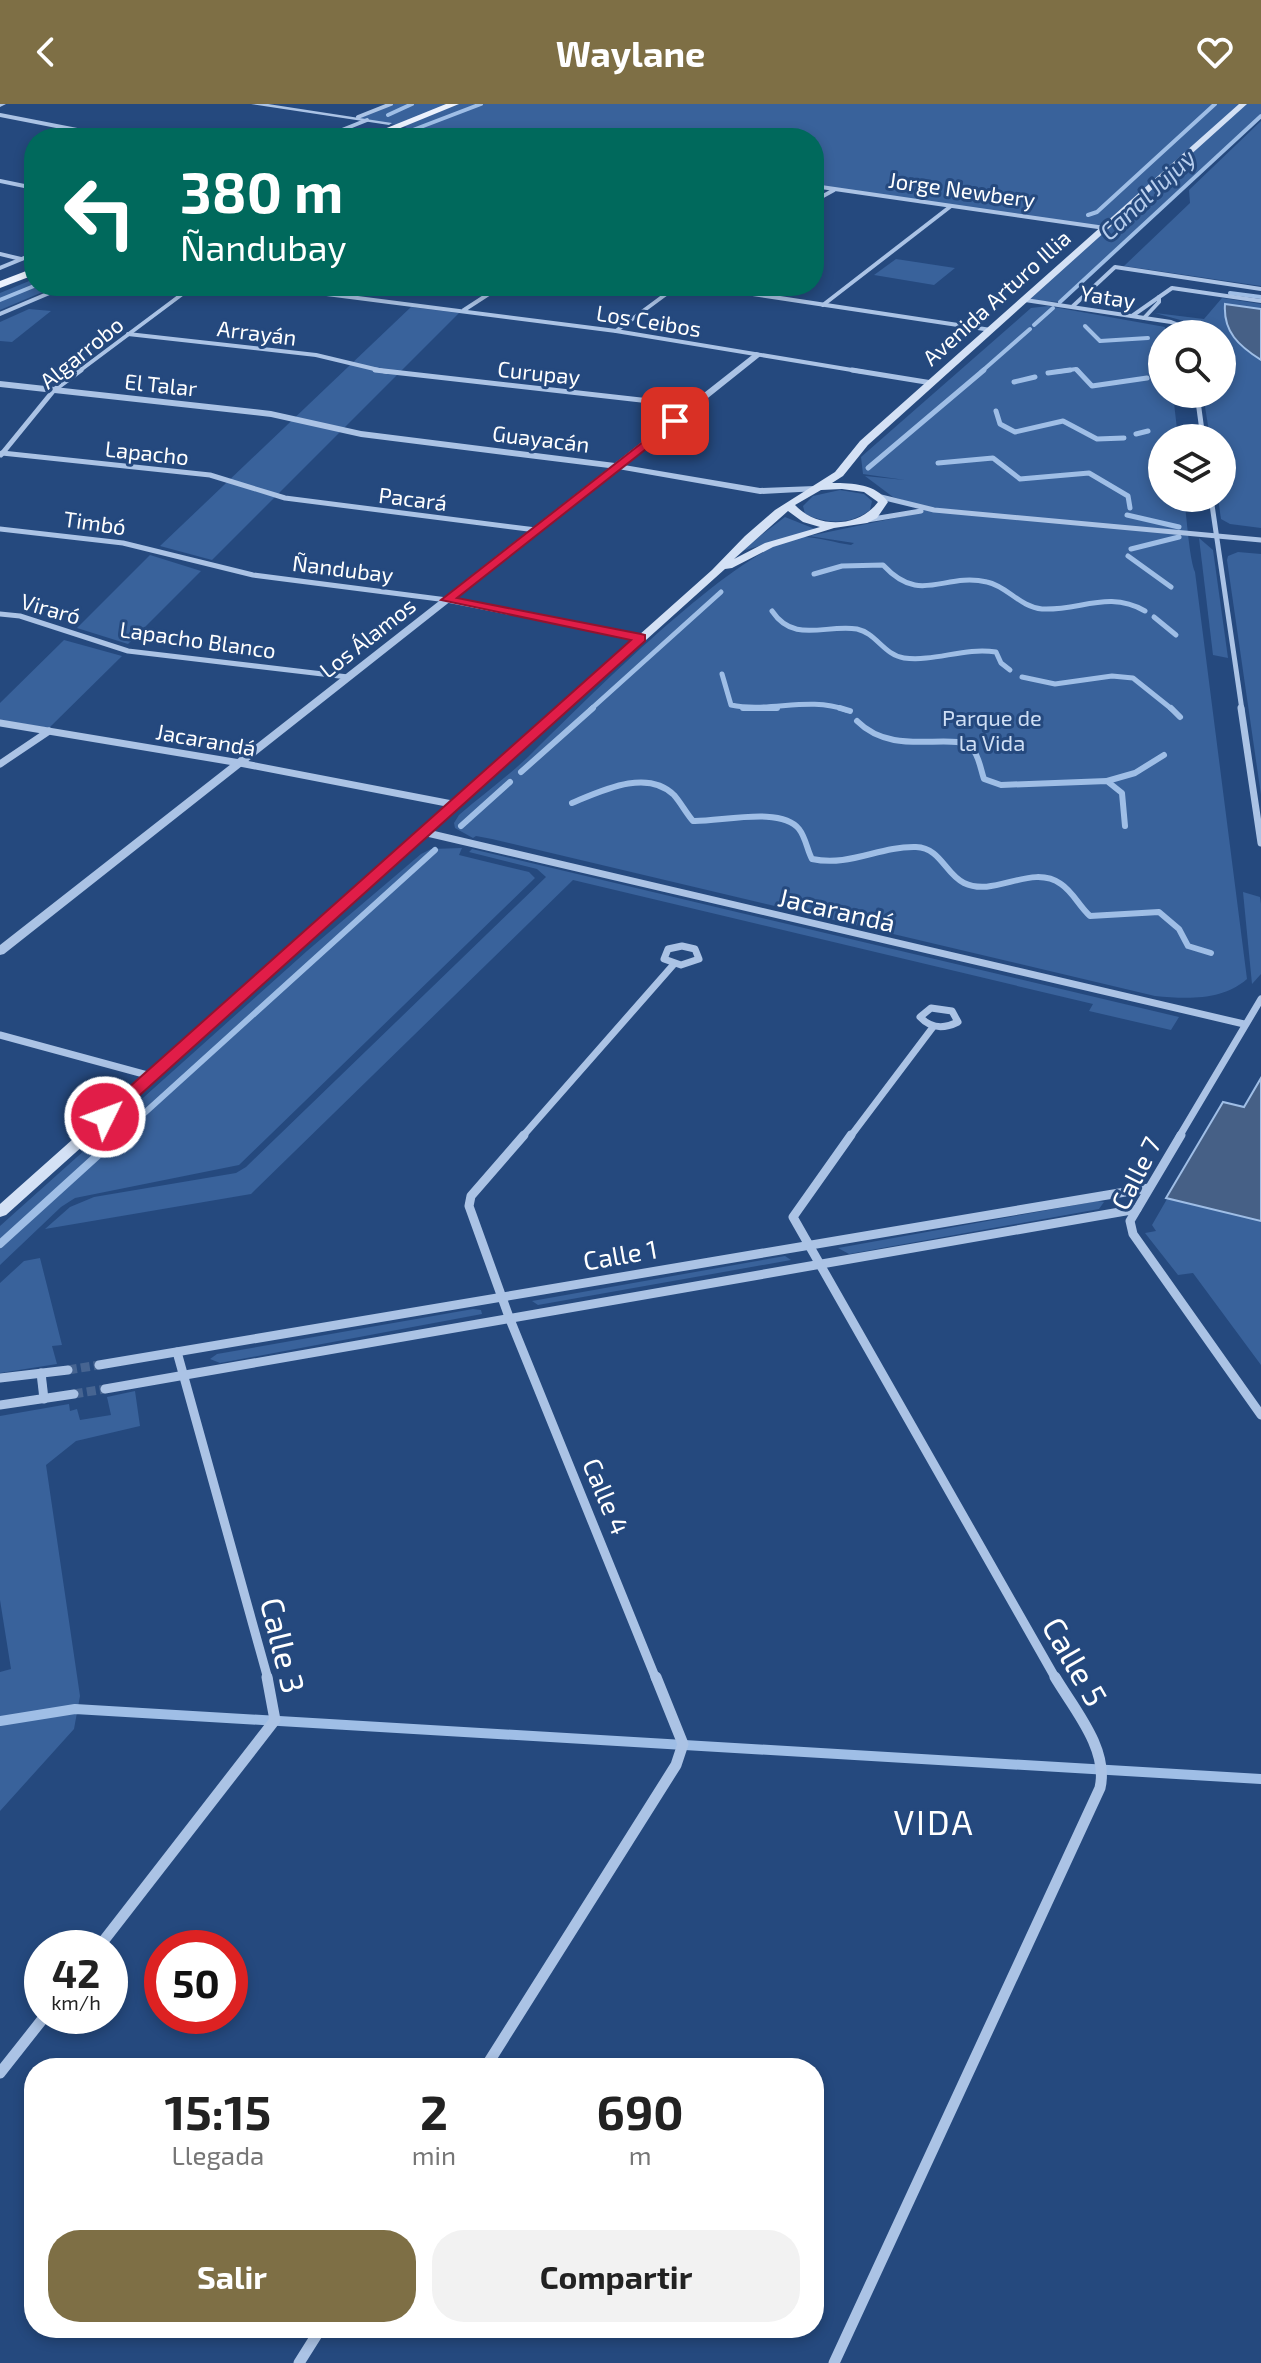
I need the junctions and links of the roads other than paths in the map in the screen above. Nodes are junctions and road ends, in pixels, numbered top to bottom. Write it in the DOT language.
graph roads {
  1 [pos="254,104"];
  2 [pos="391,104"];
  3 [pos="435,104"];
  4 [pos="454,104"];
  5 [pos="1243,104"];
  6 [pos="0,115"];
  7 [pos="356,118"];
  8 [pos="367,120"];
  9 [pos="389,123"];
  10 [pos="67,128"];
  11 [pos="347,128"];
  12 [pos="378,128"];
  13 [pos="393,128"];
  14 [pos="0,181"];
  15 [pos="24,186"];
  16 [pos="824,187"];
  17 [pos="835,189"];
  18 [pos="824,195"];
  19 [pos="951,206"];
  20 [pos="1105,228"];
  21 [pos="0,254"];
  22 [pos="24,258"];
  23 [pos="21,259"];
  24 [pos="0,268"];
  25 [pos="24,275"];
  26 [pos="0,285"];
  27 [pos="1261,289"];
  28 [pos="42,296"];
  29 [pos="179,296"];
  30 [pos="345,296"];
  31 [pos="485,296"];
  32 [pos="663,296"];
  33 [pos="765,296"];
  34 [pos="1159,297"];
  35 [pos="1025,300"];
  36 [pos="1261,301"];
  37 [pos="823,305"];
  38 [pos="1072,307"];
  39 [pos="463,310"];
  40 [pos="0,314"];
  41 [pos="1132,316"];
  42 [pos="1144,318"];
  43 [pos="1153,320"];
  44 [pos="991,330"];
  45 [pos="616,331"];
  46 [pos="128,334"];
  47 [pos="759,354"];
  48 [pos="380,371"];
  49 [pos="932,383"];
  50 [pos="0,384"];
  51 [pos="54,390"];
  52 [pos="694,406"];
  53 [pos="317,424"];
  54 [pos="1,454"];
  55 [pos="852,459"];
  56 [pos="617,466"];
  57 [pos="816,489"];
  58 [pos="760,491"];
  59 [pos="876,494"];
  60 [pos="285,498"];
  61 [pos="790,506"];
  62 [pos="934,510"];
  63 [pos="1213,512"];
  64 [pos="866,520"];
  65 [pos="840,525"];
  66 [pos="0,529"];
  67 [pos="536,530"];
  68 [pos="1216,536"];
  69 [pos="1261,540"];
  70 [pos="184,558"];
  71 [pos="716,572"];
  72 [pos="447,600"];
  73 [pos="0,614"];
  74 [pos="641,638"];
  75 [pos="91,639"];
  76 [pos="348,677"];
  77 [pos="0,723"];
  78 [pos="49,731"];
  79 [pos="240,763"];
  80 [pos="0,764"];
  81 [pos="452,804"];
  82 [pos="422,831"];
  83 [pos="1261,843"];
  84 [pos="0,951"];
  85 [pos="674,964"];
  86 [pos="1261,999"];
  87 [pos="1244,1024"];
  88 [pos="933,1027"];
  89 [pos="0,1035"];
  90 [pos="151,1076"];
  91 [pos="1149,1188"];
  92 [pos="1137,1209"];
  93 [pos="0,1212"];
  94 [pos="808,1245"];
  95 [pos="818,1263"];
  96 [pos="502,1297"];
  97 [pos="509,1317"];
  98 [pos="177,1352"];
  99 [pos="99,1365"];
  100 [pos="68,1370"];
  101 [pos="41,1373"];
  102 [pos="182,1373"];
  103 [pos="0,1378"];
  104 [pos="105,1389"];
  105 [pos="74,1394"];
  106 [pos="44,1399"];
  107 [pos="0,1405"];
  108 [pos="1261,1415"];
  109 [pos="112,1930"];
  110 [pos="31,2034"];
  111 [pos="491,2058"];
  112 [pos="0,2073"];
  113 [pos="315,2338"];
  114 [pos="299,2363"];
  115 [pos="834,2363"];
  1 -- 7 [label="street"];
  2 -- 7 [label="street"];
  3 -- 9 [label="main road"];
  4 -- 13 [label="main road"];
  5 -- 20 [label="main road, Avenida Arturo Illia"];
  6 -- 10 [label="street"];
  7 -- 8 [label="street"];
  8 -- 9 [label="street"];
  8 -- 11 [label="street"];
  9 -- 12 [label="main road"];
  14 -- 15 [label="street"];
  16 -- 17 [label="street, Jorge Newbery"];
  17 -- 18 [label="street"];
  17 -- 19 [label="street, Jorge Newbery"];
  19 -- 20 [label="street, Jorge Newbery"];
  19 -- 37 [label="street"];
  20 -- 35 [label="main road, Avenida Arturo Illia"];
  21 -- 23 [label="street"];
  22 -- 23 [label="street"];
  23 -- 24 [label="street"];
  25 -- 26 [label="main road"];
  27 -- 38 [label="street"];
  28 -- 40 [label="street"];
  29 -- 46 [label="street, Algarrobo"];
  30 -- 39 [label="street, Los Ceibos"];
  31 -- 39 [label="street"];
  32 -- 45 [label="street"];
  33 -- 37 [label="street"];
  34 -- 36 [label="street"];
  34 -- 41 [label="street"];
  34 -- 42 [label="street"];
  35 -- 38 [label="street, Yatay"];
  35 -- 44 [label="main road, Avenida Arturo Illia"];
  37 -- 44 [label="street"];
  38 -- 41 [label="street, Yatay"];
  39 -- 45 [label="street, Los Ceibos"];
  41 -- 42 [label="street, Yatay"];
  42 -- 43 [label="street, Yatay"];
  44 -- 49 [label="main road, Avenida Arturo Illia"];
  45 -- 47 [label="street, Los Ceibos"];
  46 -- 48 [label="street, Arrayán"];
  46 -- 51 [label="street, Algarrobo"];
  47 -- 49 [label="street, Los Ceibos"];
  47 -- 52 [label="street, Los Álamos"];
  48 -- 52 [label="street, Curupay"];
  49 -- 55 [label="main road, Avenida Arturo Illia"];
  50 -- 51 [label="street, El Talar"];
  51 -- 53 [label="street, El Talar"];
  51 -- 54 [label="street, Algarrobo"];
  52 -- 56 [label="street, Los Álamos"];
  53 -- 56 [label="street, Guayacán"];
  54 -- 60 [label="street, Lapacho"];
  55 -- 57 [label="main road, Avenida Arturo Illia"];
  55 -- 59 [label="main road"];
  56 -- 58 [label="street, Guayacán"];
  56 -- 67 [label="street, Los Álamos"];
  57 -- 58 [label="street, Guayacán"];
  57 -- 59 [label="main road"];
  57 -- 61 [label="main road, Avenida Arturo Illia"];
  58 -- 61 [label="street, Guayacán"];
  59 -- 62 [label="street"];
  59 -- 64 [label="main road"];
  60 -- 67 [label="street, Pacará"];
  61 -- 65 [label="main road"];
  61 -- 71 [label="main road"];
  62 -- 64 [label="street"];
  62 -- 68 [label="street"];
  63 -- 68 [label="street"];
  64 -- 65 [label="main road"];
  65 -- 71 [label="main road"];
  66 -- 70 [label="street, Timbó"];
  67 -- 72 [label="street, Los Álamos"];
  68 -- 69 [label="street"];
  68 -- 83 [label="street"];
  70 -- 72 [label="street, Ñandubay"];
  71 -- 74 [label="main road"];
  72 -- 74 [label="street, Ñandubay"];
  72 -- 76 [label="street, Los Álamos"];
  73 -- 75 [label="street, Viraró"];
  74 -- 81 [label="main road"];
  75 -- 76 [label="street, Lapacho Blanco"];
  76 -- 79 [label="street, Los Álamos"];
  77 -- 78 [label="street, Jacarandá"];
  78 -- 79 [label="street, Jacarandá"];
  78 -- 80 [label="street"];
  79 -- 81 [label="street, Jacarandá"];
  79 -- 84 [label="street, Los Álamos"];
  81 -- 82 [label="main road"];
  82 -- 87 [label="street, Jacarandá"];
  82 -- 90 [label="main road"];
  85 -- 85 [label="street, Calle 4"];
  85 -- 96 [label="street, Calle 4"];
  86 -- 87 [label="street, Calle 7"];
  87 -- 91 [label="street, Calle 7"];
  88 -- 88 [label="street, Calle 5"];
  88 -- 94 [label="street, Calle 5"];
  89 -- 90 [label="street"];
  90 -- 93 [label="main road"];
  91 -- 92 [label="street, Calle 7"];
  91 -- 94 [label="street, Calle 1"];
  92 -- 95 [label="street, Calle 1"];
  92 -- 108 [label="street, Calle 7"];
  94 -- 95 [label="street, Calle 5"];
  94 -- 96 [label="street, Calle 1"];
  95 -- 97 [label="street, Calle 1"];
  95 -- 115 [label="street, Calle 5"];
  96 -- 97 [label="street, Calle 4"];
  96 -- 98 [label="street, Calle 1"];
  97 -- 102 [label="street, Calle 1"];
  97 -- 111 [label="street, Calle 4"];
  98 -- 99 [label="street, Calle 1"];
  98 -- 102 [label="street, Calle 3"];
  100 -- 101 [label="street"];
  101 -- 103 [label="street"];
  101 -- 106 [label="street"];
  102 -- 104 [label="street, Calle 1"];
  102 -- 109 [label="street, Calle 3"];
  105 -- 106 [label="street"];
  106 -- 107 [label="street"];
  110 -- 112 [label="street"];
  113 -- 114 [label="street"];
}
